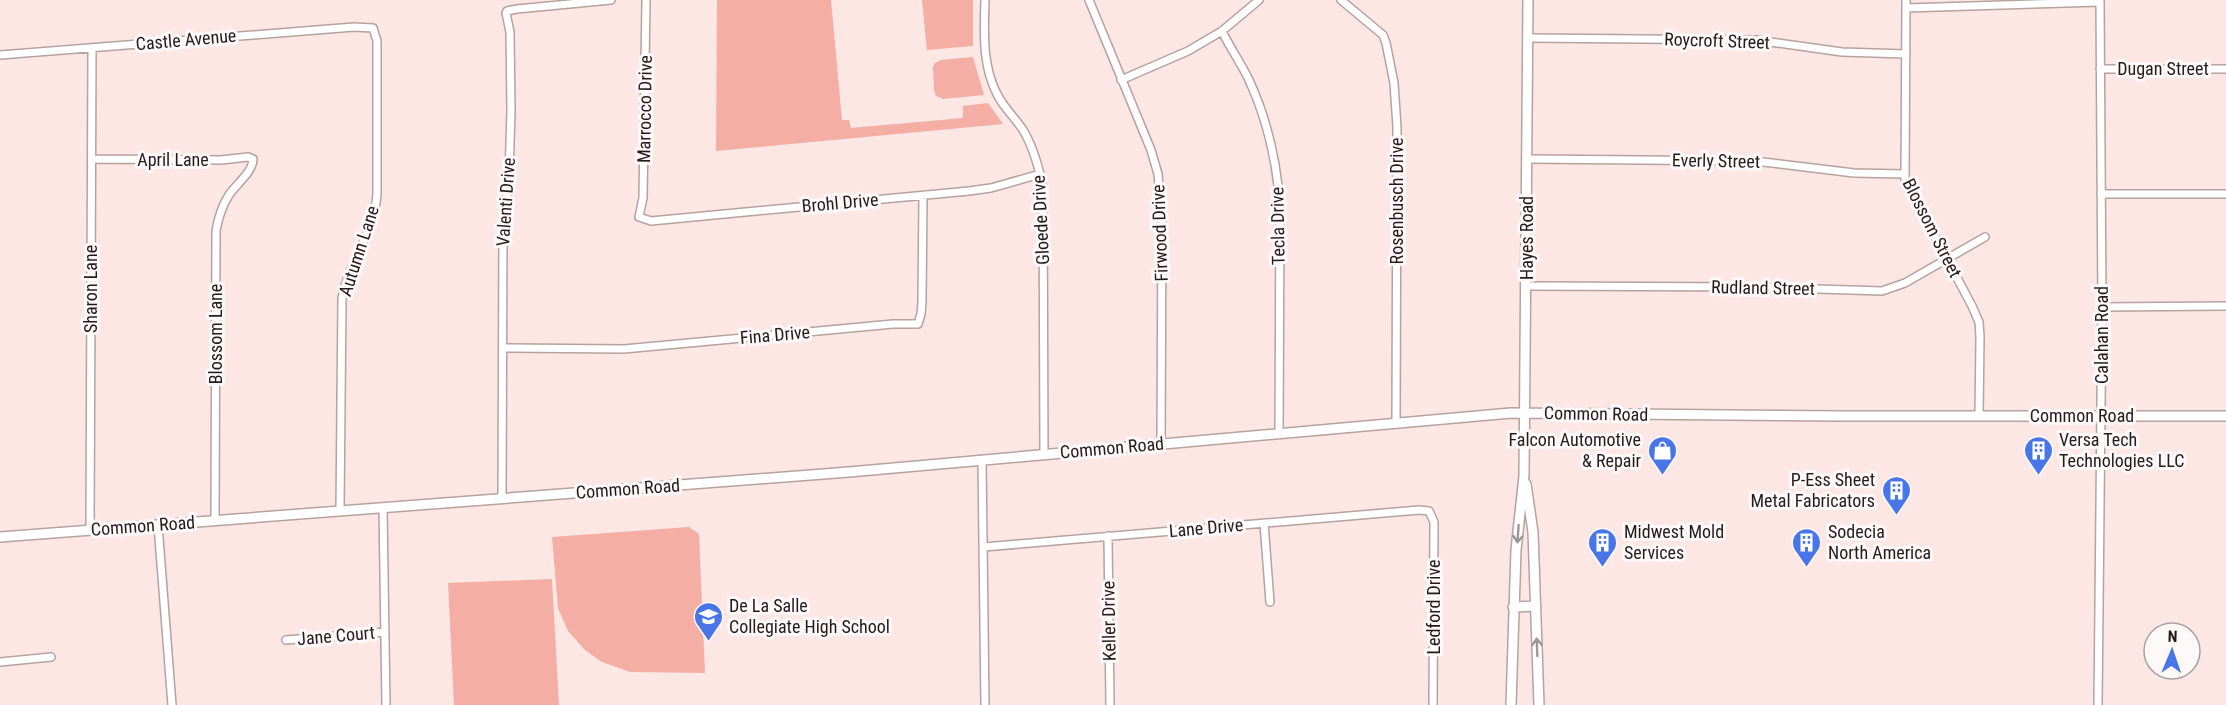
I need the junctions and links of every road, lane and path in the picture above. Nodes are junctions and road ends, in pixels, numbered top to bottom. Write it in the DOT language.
graph roads {
  1 [pos="611,0"];
  2 [pos="646,0"];
  3 [pos="985,0"];
  4 [pos="1089,0"];
  5 [pos="1259,0"];
  6 [pos="1341,0"];
  7 [pos="1528,0"];
  8 [pos="2100,1"];
  9 [pos="1906,4"];
  10 [pos="373,28"];
  11 [pos="1222,31"];
  12 [pos="1528,38"];
  13 [pos="92,48"];
  14 [pos="1906,54"];
  15 [pos="0,55"];
  16 [pos="2100,69"];
  17 [pos="2226,69"];
  18 [pos="1121,80"];
  19 [pos="92,159"];
  20 [pos="253,159"];
  21 [pos="1527,159"];
  22 [pos="1040,174"];
  23 [pos="1904,174"];
  24 [pos="2101,194"];
  25 [pos="2226,194"];
  26 [pos="923,196"];
  27 [pos="639,217"];
  28 [pos="1985,237"];
  29 [pos="1947,260"];
  30 [pos="1527,286"];
  31 [pos="2226,306"];
  32 [pos="2102,307"];
  33 [pos="503,348"];
  34 [pos="1525,413"];
  35 [pos="1979,416"];
  36 [pos="2226,416"];
  37 [pos="2101,417"];
  38 [pos="1396,424"];
  39 [pos="1278,434"];
  40 [pos="1161,443"];
  41 [pos="1044,454"];
  42 [pos="982,460"];
  43 [pos="1524,476"];
  44 [pos="502,498"];
  45 [pos="383,508"];
  46 [pos="340,511"];
  47 [pos="1429,511"];
  48 [pos="215,521"];
  49 [pos="1264,523"];
  50 [pos="158,525"];
  51 [pos="90,530"];
  52 [pos="1108,536"];
  53 [pos="0,537"];
  54 [pos="984,547"];
  55 [pos="1270,602"];
  56 [pos="1536,606"];
  57 [pos="1513,607"];
  58 [pos="385,632"];
  59 [pos="286,640"];
  60 [pos="51,657"];
  61 [pos="0,662"];
  62 [pos="172,705"];
  63 [pos="386,705"];
  64 [pos="985,705"];
  65 [pos="1110,705"];
  66 [pos="1433,705"];
  67 [pos="1511,705"];
  68 [pos="1539,705"];
  69 [pos="2098,705"];
  1 -- 33 [label="street, Valenti Drive"];
  2 -- 27 [label="street, Marrocco Drive"];
  3 -- 22 [label="street, Gloede Drive"];
  4 -- 18 [label="street, Firwood Drive"];
  5 -- 11 [label="street"];
  6 -- 38 [label="street, Rosenbusch Drive"];
  7 -- 12 [label="street, Hayes Road"];
  8 -- 9 [label="street"];
  8 -- 16 [label="street, Calahan Road"];
  9 -- 14 [label="street, Blossom Street"];
  10 -- 13 [label="street, Castle Avenue"];
  10 -- 46 [label="street, Autumn Lane"];
  11 -- 18 [label="street"];
  11 -- 39 [label="street, Tecla Drive"];
  12 -- 14 [label="street, Roycroft Street"];
  12 -- 21 [label="street, Hayes Road"];
  13 -- 15 [label="street, Castle Avenue"];
  13 -- 19 [label="street, Sharon Lane"];
  14 -- 23 [label="street, Blossom Street"];
  16 -- 17 [label="street, Dugan Street"];
  16 -- 24 [label="street, Calahan Road"];
  18 -- 40 [label="street, Firwood Drive"];
  19 -- 20 [label="street, April Lane"];
  19 -- 51 [label="street, Sharon Lane"];
  20 -- 48 [label="street, Blossom Lane"];
  21 -- 23 [label="street, Everly Street"];
  21 -- 30 [label="street, Hayes Road"];
  22 -- 26 [label="street, Brohl Drive"];
  22 -- 41 [label="street, Gloede Drive"];
  23 -- 29 [label="street, Blossom Street"];
  24 -- 25 [label="street"];
  24 -- 32 [label="street, Calahan Road"];
  26 -- 27 [label="street, Brohl Drive"];
  26 -- 33 [label="street, Fina Drive"];
  28 -- 29 [label="street, Rudland Street"];
  29 -- 30 [label="street, Rudland Street"];
  29 -- 35 [label="street, Blossom Street"];
  30 -- 34 [label="street, Hayes Road"];
  31 -- 32 [label="street"];
  32 -- 37 [label="street, Calahan Road"];
  33 -- 44 [label="street, Valenti Drive"];
  34 -- 35 [label="street, Common Road"];
  34 -- 38 [label="street, Common Road"];
  34 -- 43 [label="street, Hayes Road"];
  35 -- 37 [label="street, Common Road"];
  36 -- 37 [label="street, Common Road"];
  37 -- 69 [label="street, Calahan Road"];
  38 -- 39 [label="street, Common Road"];
  39 -- 40 [label="street, Common Road"];
  40 -- 41 [label="street, Common Road"];
  41 -- 42 [label="street, Common Road"];
  42 -- 44 [label="street, Common Road"];
  42 -- 54 [label="street"];
  43 -- 56 [label="street, Hayes Road"];
  43 -- 57 [label="street, Hayes Road, one-way"];
  44 -- 45 [label="street, Common Road"];
  45 -- 46 [label="street, Common Road"];
  45 -- 58 [label="street"];
  46 -- 48 [label="street, Common Road"];
  47 -- 49 [label="street, Lane Drive"];
  47 -- 66 [label="street, Ledford Drive"];
  48 -- 50 [label="street, Common Road"];
  49 -- 52 [label="street, Lane Drive"];
  49 -- 55 [label="street"];
  50 -- 51 [label="street, Common Road"];
  50 -- 62 [label="street"];
  51 -- 53 [label="street, Common Road"];
  52 -- 54 [label="street, Lane Drive"];
  52 -- 65 [label="street, Keller Drive"];
  54 -- 64 [label="street"];
  56 -- 57 [label="street"];
  68 -- 56 [label="street, Hayes Road, one-way"];
  57 -- 67 [label="street, Hayes Road"];
  58 -- 59 [label="street, Jane Court"];
  58 -- 63 [label="street"];
  60 -- 61 [label="street"];
}
